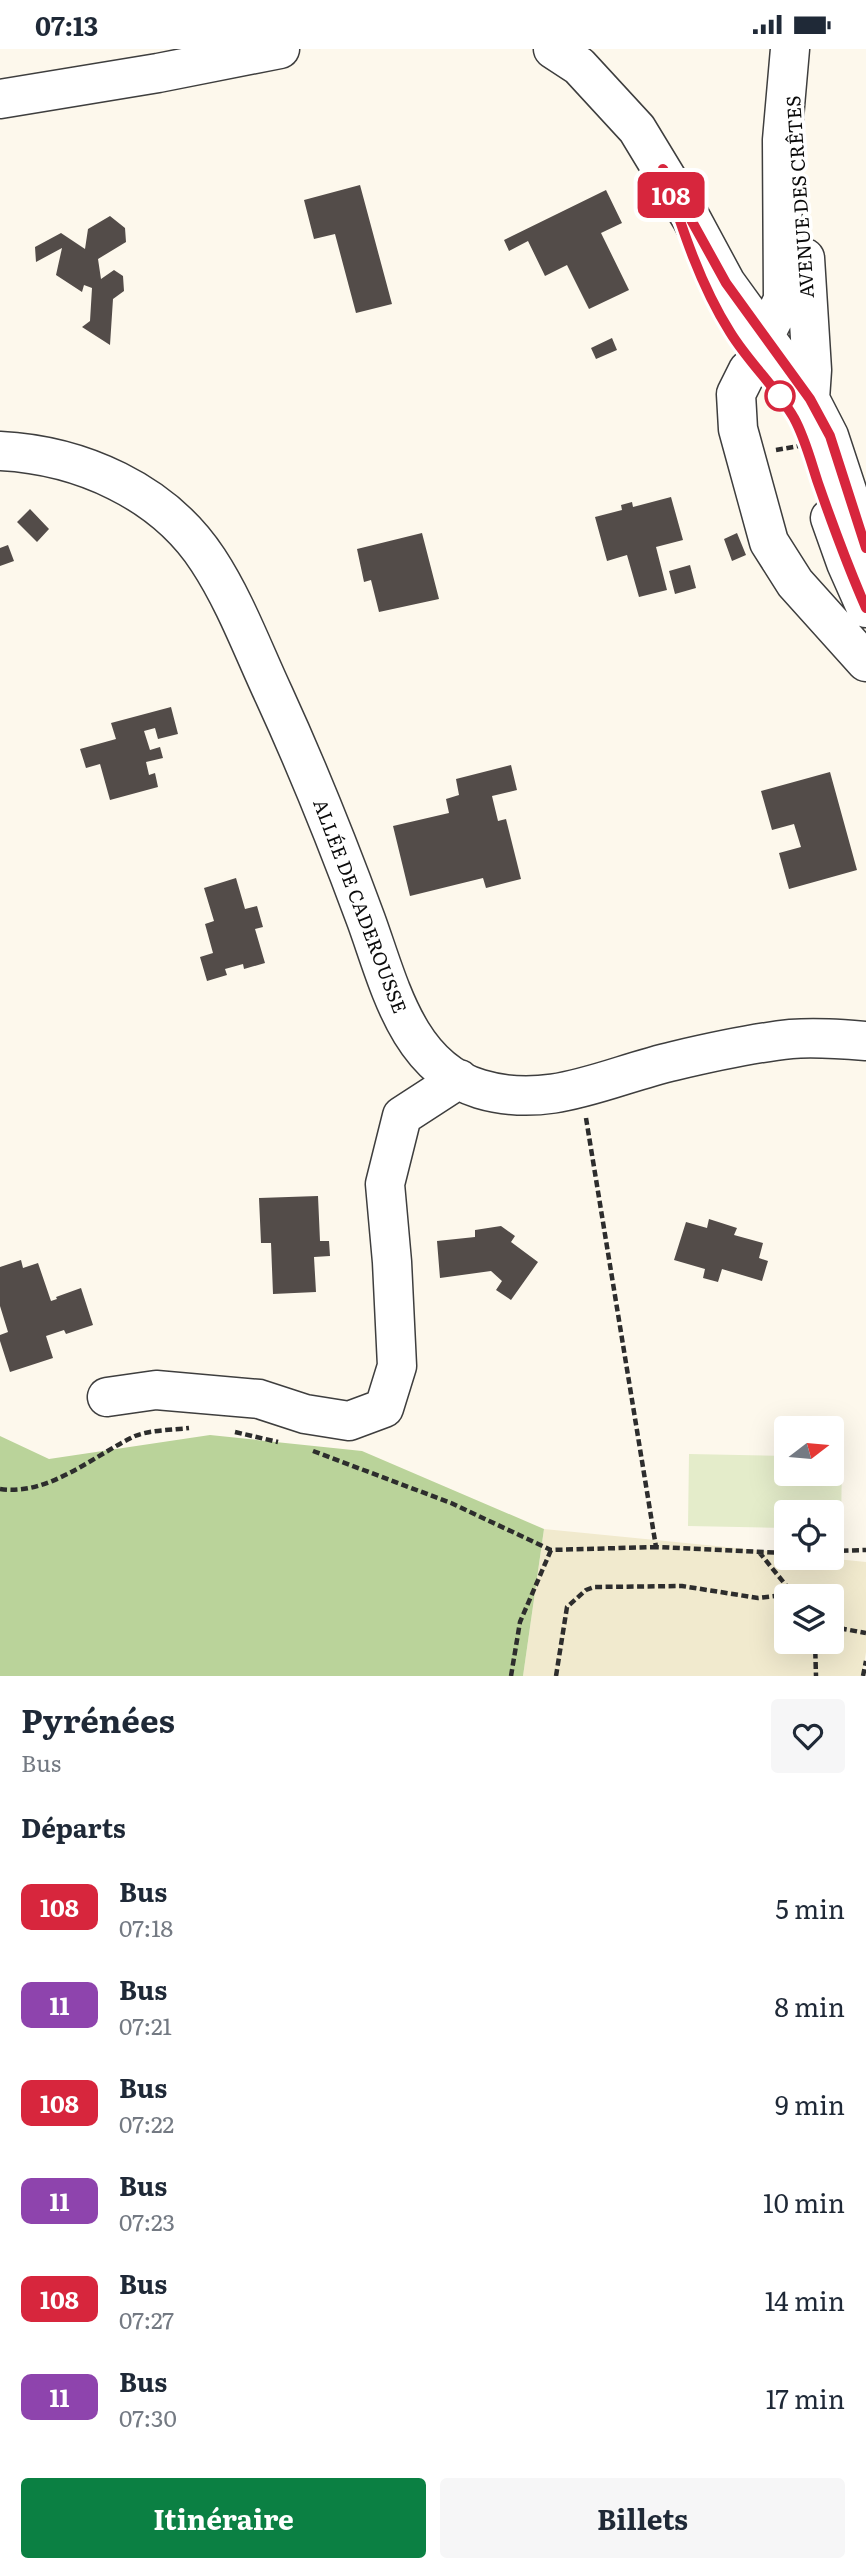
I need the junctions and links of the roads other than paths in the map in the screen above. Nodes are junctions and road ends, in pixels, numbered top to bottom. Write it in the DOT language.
graph roads {
  1 [pos="280,49"];
  2 [pos="553,49"];
  3 [pos="789,57"];
  4 [pos="0,99"];
  5 [pos="663,169"];
  6 [pos="783,260"];
  7 [pos="726,283"];
  8 [pos="810,330"];
  9 [pos="768,356"];
  10 [pos="810,399"];
  11 [pos="0,451"];
  12 [pos="866,548"];
  13 [pos="866,608"];
  14 [pos="866,662"];
  15 [pos="866,1041"];
  16 [pos="459,1079"];
  17 [pos="107,1397"];
  1 -- 4 [label="street"];
  2 -- 5 [label="street"];
  3 -- 6 [label="street, AVENUE DES CRÊTES"];
  3 -- 8 [label="street, AVENUE DES CRÊTES"];
  5 -- 7 [label="street"];
  5 -- 9 [label="street"];
  6 -- 7 [label="street, AVENUE DES CRÊTES"];
  6 -- 9 [label="street, AVENUE DES CRÊTES"];
  7 -- 9 [label="street"];
  8 -- 9 [label="street"];
  8 -- 10 [label="street, AVENUE DES CRÊTES"];
  9 -- 10 [label="street"];
  9 -- 13 [label="street"];
  9 -- 14 [label="street"];
  10 -- 12 [label="street"];
  11 -- 16 [label="street, ALLÉE DE CADEROUSSE"];
  15 -- 16 [label="street, ALLÉE DE CADEROUSSE"];
  16 -- 17 [label="street"];
}
